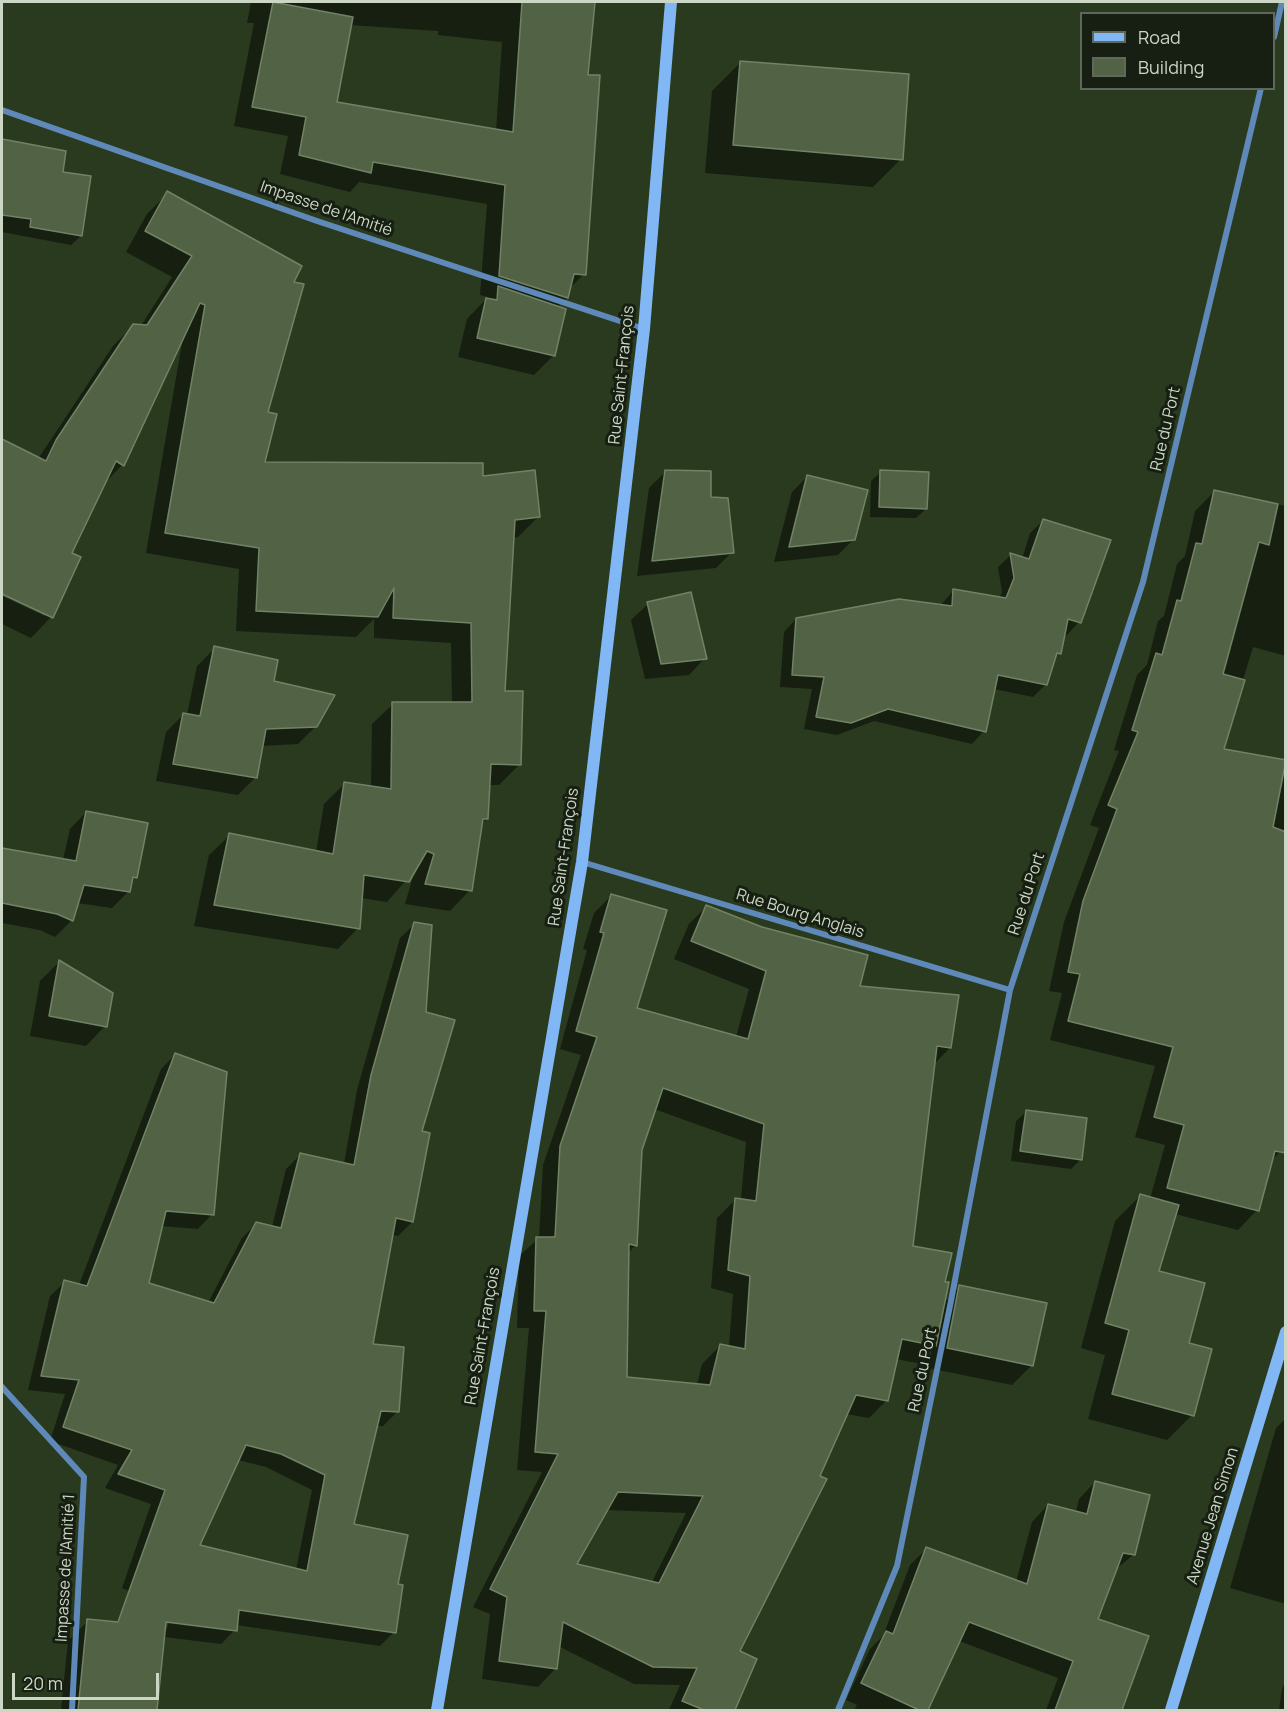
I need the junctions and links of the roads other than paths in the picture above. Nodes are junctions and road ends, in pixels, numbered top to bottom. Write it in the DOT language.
graph roads {
  1 [pos="671,2"];
  2 [pos="1282,2"];
  3 [pos="1275,33"];
  4 [pos="1261,90"];
  5 [pos="2,110"];
  6 [pos="644,328"];
  7 [pos="582,862"];
  8 [pos="1010,990"];
  9 [pos="1286,1332"];
  10 [pos="2,1388"];
  11 [pos="72,1710"];
  12 [pos="437,1710"];
  13 [pos="838,1710"];
  14 [pos="1171,1710"];
  1 -- 6 [label="street, Rue Saint-François"];
  2 -- 3 [label="street"];
  4 -- 8 [label="street, Rue du Port"];
  5 -- 6 [label="street, Impasse de l'Amitié"];
  6 -- 7 [label="street, Rue Saint-François"];
  7 -- 8 [label="street, Rue Bourg Anglais"];
  7 -- 12 [label="street, Rue Saint-François"];
  8 -- 13 [label="street, Rue du Port"];
  9 -- 14 [label="street, Avenue Jean Simon"];
  10 -- 11 [label="street, Impasse de l'Amitié 1"];
}
